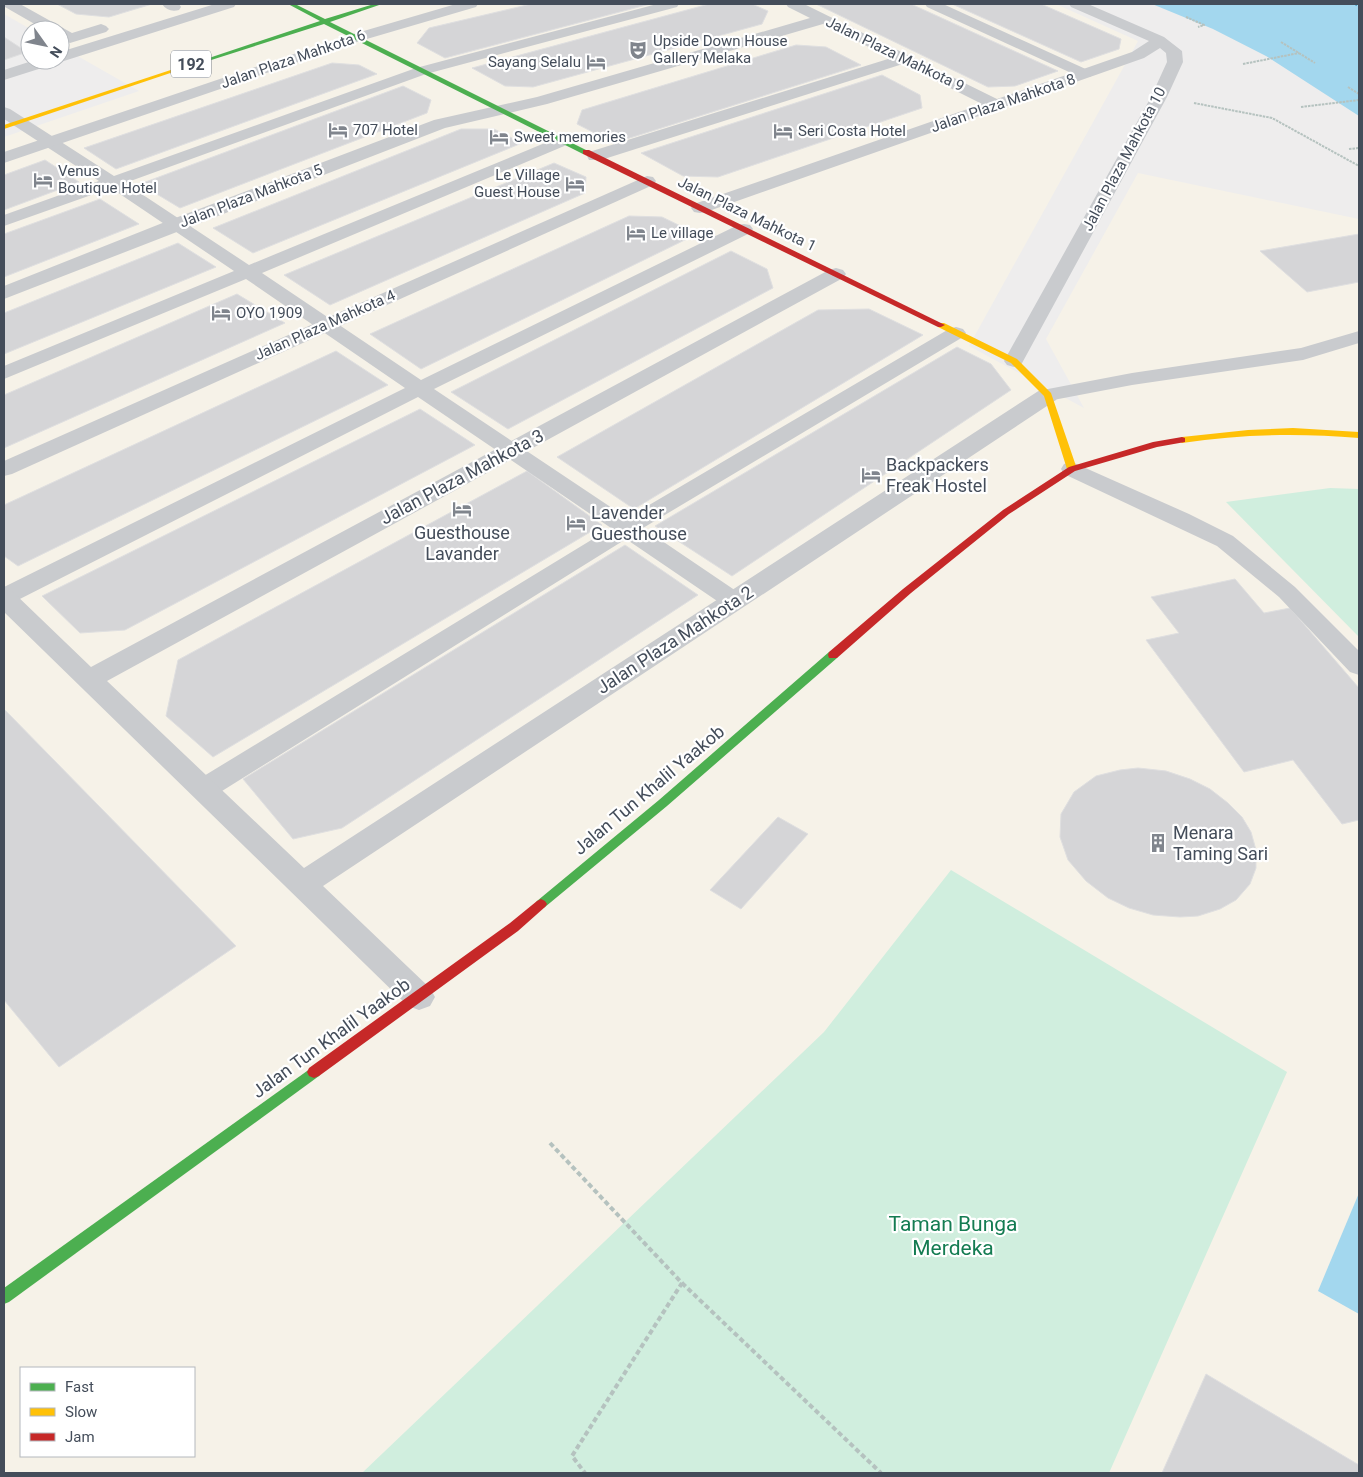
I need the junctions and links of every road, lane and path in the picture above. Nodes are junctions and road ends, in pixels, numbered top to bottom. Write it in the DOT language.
graph roads {
  1 [pos="10,4"];
  2 [pos="230,4"];
  3 [pos="379,4"];
  4 [pos="471,4"];
  5 [pos="672,4"];
  6 [pos="793,4"];
  7 [pos="932,4"];
  8 [pos="1076,4"];
  9 [pos="176,5"];
  10 [pos="318,6"];
  11 [pos="290,9"];
  12 [pos="825,19"];
  13 [pos="38,20"];
  14 [pos="70,34"];
  15 [pos="355,38"];
  16 [pos="1160,40"];
  17 [pos="1281,42"];
  18 [pos="70,54"];
  19 [pos="1299,54"];
  20 [pos="904,59"];
  21 [pos="1315,63"];
  22 [pos="1243,64"];
  23 [pos="20,70"];
  24 [pos="420,71"];
  25 [pos="1085,74"];
  26 [pos="4,75"];
  27 [pos="1348,87"];
  28 [pos="1359,94"];
  29 [pos="1159,97"];
  30 [pos="1359,100"];
  31 [pos="997,105"];
  32 [pos="1301,107"];
  33 [pos="7,108"];
  34 [pos="501,110"];
  35 [pos="4,127"];
  36 [pos="564,141"];
  37 [pos="50,142"];
  38 [pos="1359,148"];
  39 [pos="1349,150"];
  40 [pos="595,156"];
  41 [pos="4,158"];
  42 [pos="1359,166"];
  43 [pos="647,181"];
  44 [pos="112,182"];
  45 [pos="700,208"];
  46 [pos="4,221"];
  47 [pos="177,224"];
  48 [pos="744,229"];
  49 [pos="247,271"];
  50 [pos="836,274"];
  51 [pos="4,293"];
  52 [pos="324,325"];
  53 [pos="956,332"];
  54 [pos="1359,337"];
  55 [pos="1014,361"];
  56 [pos="4,373"];
  57 [pos="420,388"];
  58 [pos="1048,396"];
  59 [pos="1359,434"];
  60 [pos="512,450"];
  61 [pos="4,468"];
  62 [pos="1072,469"];
  63 [pos="627,528"];
  64 [pos="4,598"];
  65 [pos="734,601"];
  66 [pos="1359,666"];
  67 [pos="88,680"];
  68 [pos="204,789"];
  69 [pos="302,884"];
  70 [pos="419,997"];
  71 [pos="550,1143"];
  72 [pos="682,1283"];
  73 [pos="4,1298"];
  74 [pos="585,1473"];
  75 [pos="881,1473"];
  1 -- 13 [label="street"];
  2 -- 18 [label="street"];
  3 -- 35 [label="main road, 192"];
  4 -- 15 [label="street, Jalan Plaza Mahkota 6"];
  5 -- 24 [label="lane"];
  6 -- 12 [label="street, Jalan Plaza Mahkota 9"];
  7 -- 25 [label="lane"];
  8 -- 16 [label="street, Jalan Plaza Mahkota 10"];
  9 -- 14 [label="street"];
  10 -- 11 [label="main road"];
  11 -- 15 [label="main road, Jalan Plaza Mahkota 1"];
  12 -- 20 [label="street, Jalan Plaza Mahkota 9"];
  12 -- 34 [label="street, Jalan Plaza Mahkota 5"];
  15 -- 24 [label="main road, Jalan Plaza Mahkota 1"];
  15 -- 37 [label="street, Jalan Plaza Mahkota 6"];
  16 -- 25 [label="street, Jalan Plaza Mahkota 8"];
  16 -- 29 [label="street, Jalan Plaza Mahkota 10"];
  17 -- 19 [label="path"];
  19 -- 21 [label="path"];
  19 -- 22 [label="path"];
  20 -- 31 [label="street, Jalan Plaza Mahkota 9"];
  20 -- 40 [label="lane"];
  23 -- 26 [label="street"];
  24 -- 34 [label="main road, Jalan Plaza Mahkota 1"];
  24 -- 44 [label="lane"];
  25 -- 31 [label="street, Jalan Plaza Mahkota 8"];
  27 -- 28 [label="path"];
  29 -- 42 [label="path"];
  29 -- 55 [label="street, Jalan Plaza Mahkota 10"];
  30 -- 32 [label="path"];
  31 -- 45 [label="street, Jalan Plaza Mahkota 8"];
  33 -- 37 [label="lane"];
  34 -- 36 [label="main road, Jalan Plaza Mahkota 1"];
  34 -- 47 [label="street, Jalan Plaza Mahkota 5"];
  36 -- 40 [label="main road, Jalan Plaza Mahkota 1"];
  36 -- 49 [label="lane"];
  37 -- 41 [label="street, Jalan Plaza Mahkota 6"];
  37 -- 44 [label="lane"];
  38 -- 39 [label="path"];
  40 -- 43 [label="main road, Jalan Plaza Mahkota 1"];
  43 -- 45 [label="main road, Jalan Plaza Mahkota 1"];
  43 -- 52 [label="street, Jalan Plaza Mahkota 4"];
  44 -- 46 [label="lane"];
  44 -- 47 [label="lane"];
  45 -- 48 [label="main road, Jalan Plaza Mahkota 1"];
  47 -- 49 [label="lane"];
  47 -- 51 [label="street, Jalan Plaza Mahkota 5"];
  48 -- 50 [label="main road, Jalan Plaza Mahkota 1"];
  48 -- 57 [label="lane"];
  49 -- 52 [label="lane"];
  49 -- 56 [label="lane"];
  50 -- 53 [label="main road, Jalan Plaza Mahkota 1"];
  50 -- 60 [label="street, Jalan Plaza Mahkota 3"];
  52 -- 57 [label="lane"];
  52 -- 61 [label="street, Jalan Plaza Mahkota 4"];
  53 -- 55 [label="main road, Jalan Plaza Mahkota 1"];
  53 -- 63 [label="lane"];
  54 -- 58 [label="lane"];
  55 -- 58 [label="main road, Jalan Plaza Mahkota 1"];
  57 -- 60 [label="lane"];
  57 -- 64 [label="lane"];
  58 -- 62 [label="main road, Jalan Plaza Mahkota 1"];
  58 -- 65 [label="street, Jalan Plaza Mahkota 2"];
  59 -- 62 [label="main road, Jalan Tun Khalil Yaakob"];
  60 -- 63 [label="lane"];
  60 -- 67 [label="street, Jalan Plaza Mahkota 3"];
  62 -- 66 [label="lane"];
  62 -- 70 [label="main road, Jalan Tun Khalil Yaakob"];
  63 -- 65 [label="lane"];
  63 -- 68 [label="lane"];
  64 -- 67 [label="street"];
  65 -- 69 [label="street, Jalan Plaza Mahkota 2"];
  67 -- 68 [label="street"];
  68 -- 69 [label="street"];
  69 -- 70 [label="street"];
  70 -- 73 [label="main road, Jalan Tun Khalil Yaakob"];
  71 -- 72 [label="path"];
  72 -- 74 [label="path"];
  72 -- 75 [label="path"];
}
